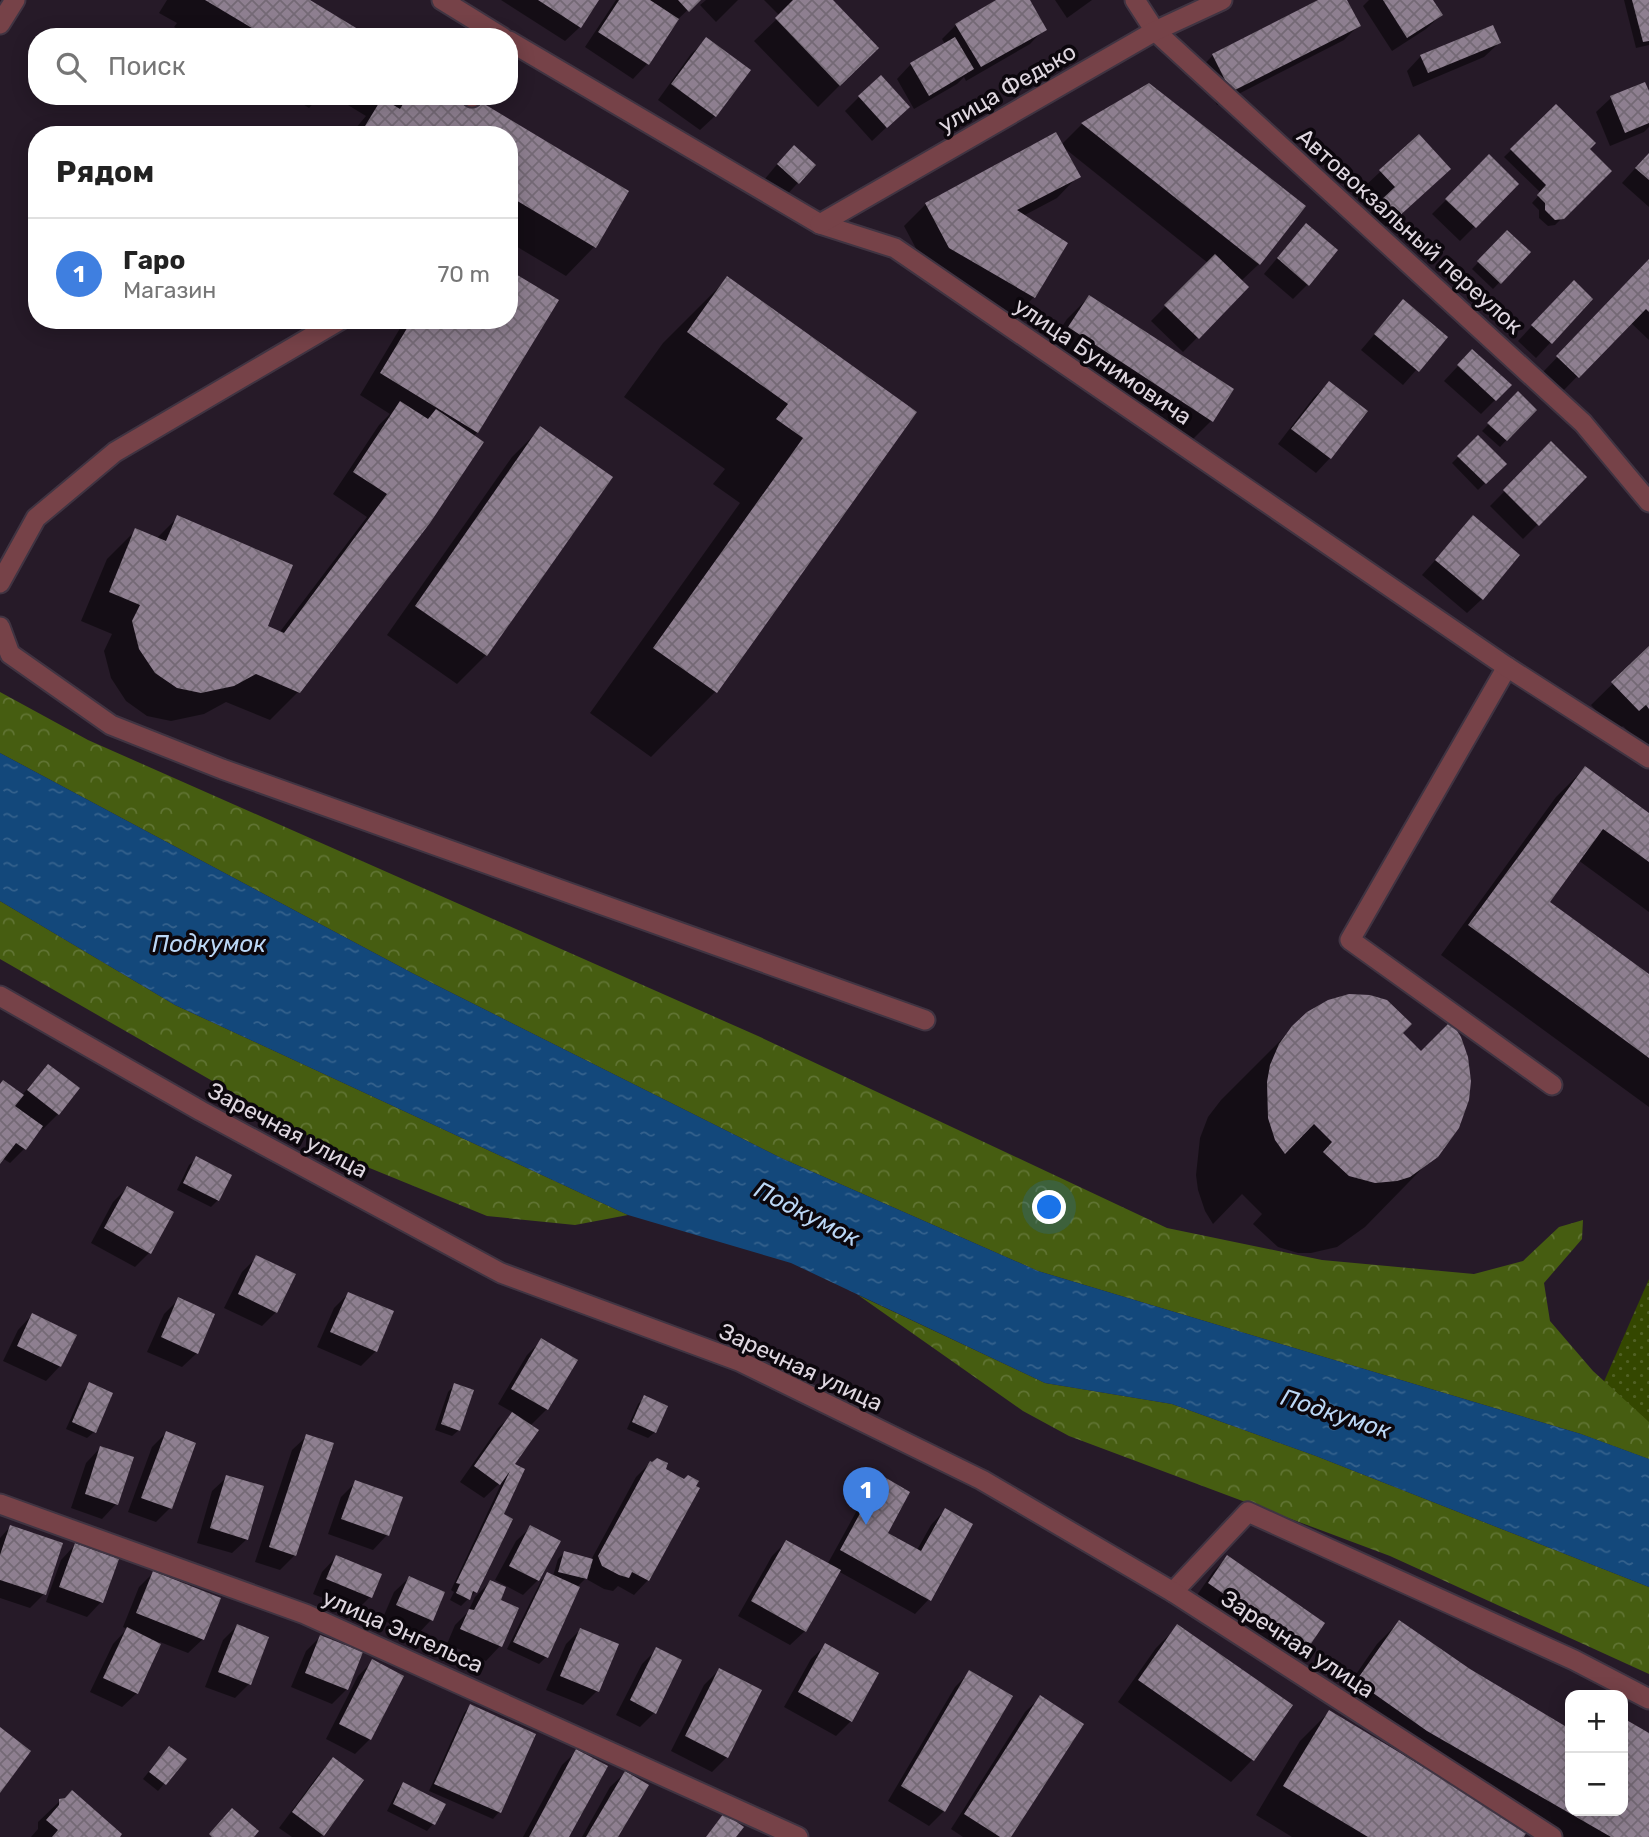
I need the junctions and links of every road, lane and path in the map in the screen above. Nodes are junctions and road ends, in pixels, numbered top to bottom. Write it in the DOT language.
graph roads {
  1 [pos="15,0"];
  2 [pos="442,0"];
  3 [pos="1135,0"];
  4 [pos="1222,0"];
  5 [pos="0,24"];
  6 [pos="487,28"];
  7 [pos="1155,32"];
  8 [pos="518,46"];
  9 [pos="820,224"];
  10 [pos="325,329"];
  11 [pos="1649,502"];
  12 [pos="0,583"];
  13 [pos="0,627"];
  14 [pos="1507,667"];
  15 [pos="1649,758"];
  16 [pos="0,996"];
  17 [pos="925,1020"];
  18 [pos="1552,1085"];
  19 [pos="0,1504"];
  20 [pos="1173,1592"];
  21 [pos="1649,1699"];
  22 [pos="773,1831"];
  23 [pos="798,1837"];
  24 [pos="1552,1837"];
  1 -- 5 [label="street"];
  2 -- 6 [label="street"];
  3 -- 7 [label="street, Автовокзальный переулок"];
  4 -- 7 [label="street, улица Федько"];
  7 -- 9 [label="street, улица Федько"];
  7 -- 11 [label="street, Автовокзальный переулок"];
  8 -- 9 [label="street, улица Бунимовича"];
  9 -- 14 [label="street, улица Бунимовича"];
  10 -- 12 [label="street"];
  13 -- 17 [label="street"];
  14 -- 15 [label="street, улица Бунимовича"];
  14 -- 18 [label="street"];
  16 -- 20 [label="street, Заречная улица"];
  19 -- 22 [label="street, улица Энгельса"];
  20 -- 21 [label="street"];
  20 -- 24 [label="street, Заречная улица"];
  22 -- 23 [label="street, улица Энгельса"];
}
